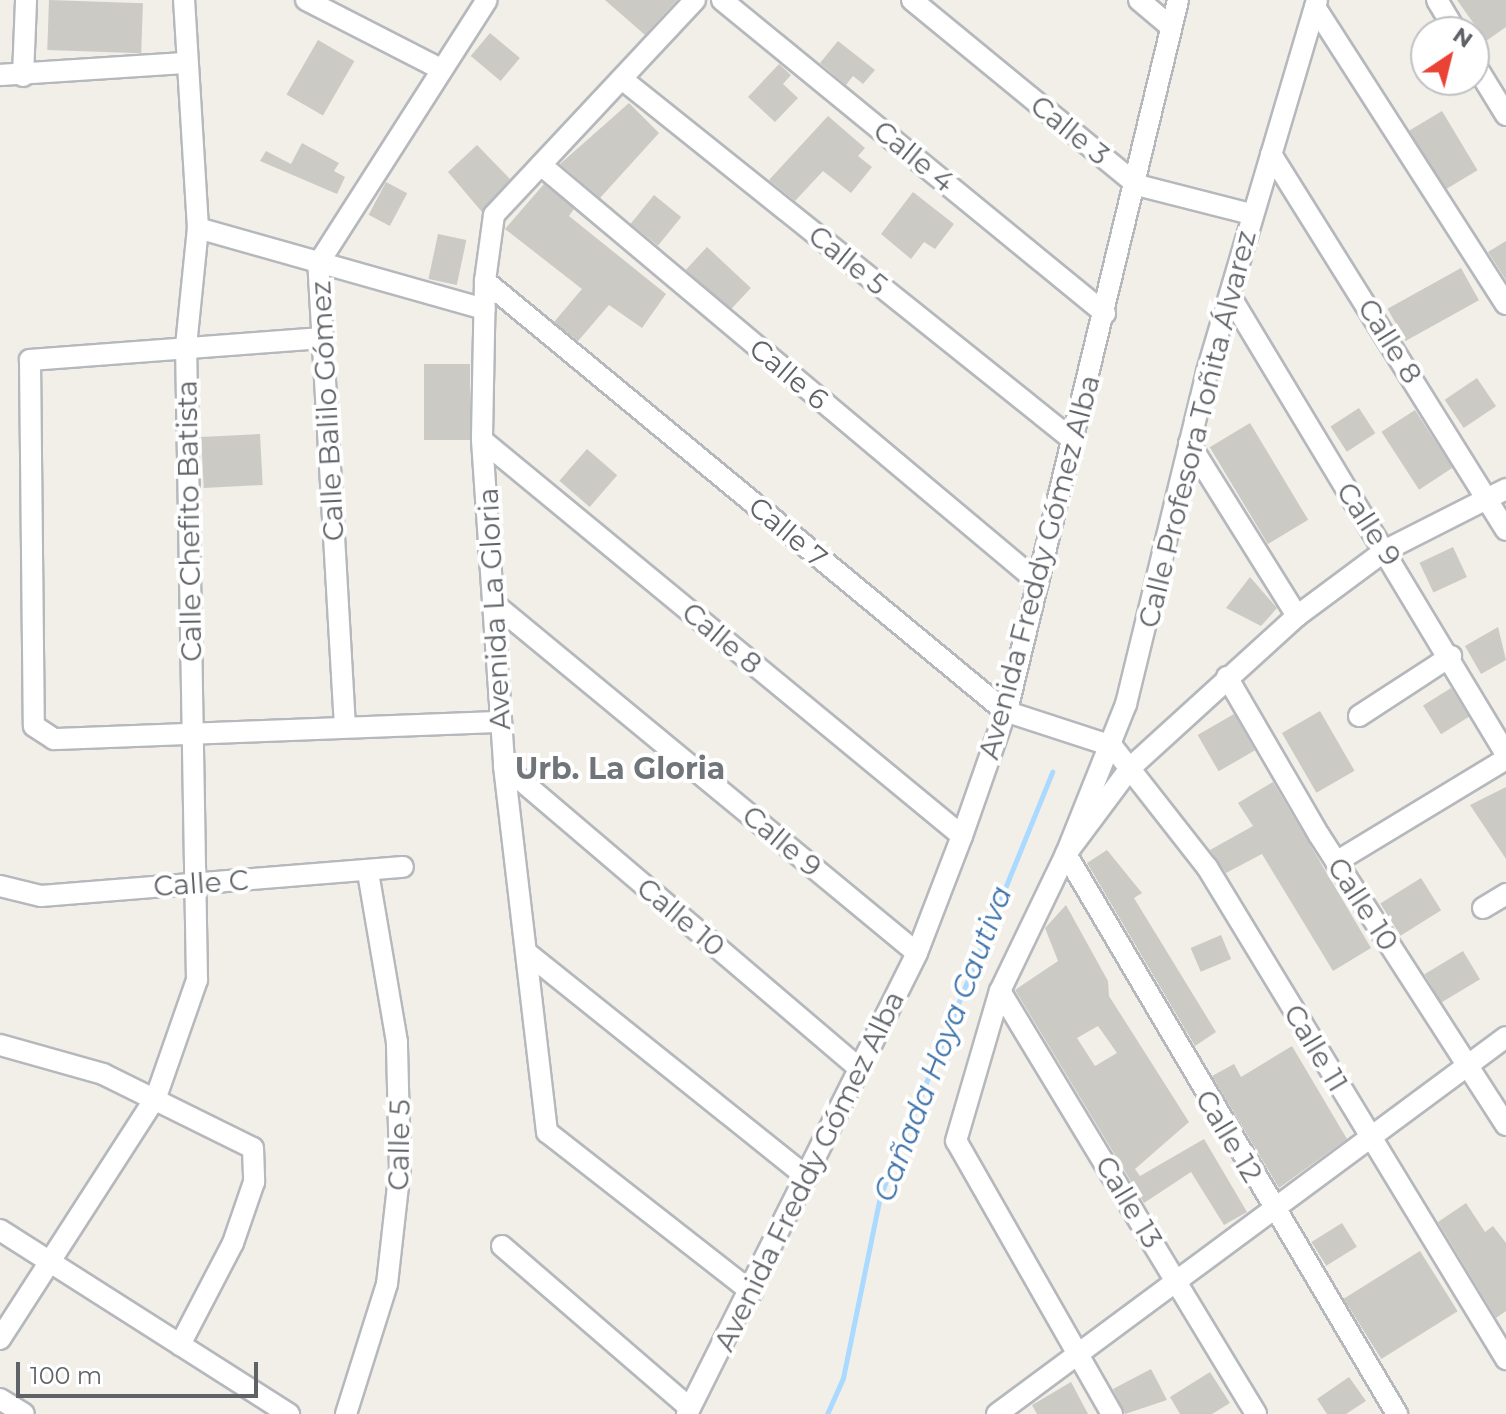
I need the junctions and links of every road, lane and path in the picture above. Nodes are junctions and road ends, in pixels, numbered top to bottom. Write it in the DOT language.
graph roads {
  1 [pos="26,0"];
  2 [pos="184,0"];
  3 [pos="306,0"];
  4 [pos="487,0"];
  5 [pos="695,0"];
  6 [pos="722,0"];
  7 [pos="912,0"];
  8 [pos="1139,0"];
  9 [pos="1178,0"];
  10 [pos="1316,4"];
  11 [pos="1171,27"];
  12 [pos="186,63"];
  13 [pos="441,69"];
  14 [pos="0,75"];
  15 [pos="23,76"];
  16 [pos="622,79"];
  17 [pos="1490,89"];
  18 [pos="1506,115"];
  19 [pos="1271,154"];
  20 [pos="541,165"];
  21 [pos="1137,185"];
  22 [pos="1251,214"];
  23 [pos="198,228"];
  24 [pos="318,264"];
  25 [pos="485,281"];
  26 [pos="1230,296"];
  27 [pos="1506,304"];
  28 [pos="485,309"];
  29 [pos="1105,313"];
  30 [pos="322,338"];
  31 [pos="186,346"];
  32 [pos="482,440"];
  33 [pos="1074,441"];
  34 [pos="1189,443"];
  35 [pos="1506,489"];
  36 [pos="1487,498"];
  37 [pos="1506,530"];
  38 [pos="1386,550"];
  39 [pos="1038,582"];
  40 [pos="498,607"];
  41 [pos="1297,616"];
  42 [pos="1451,656"];
  43 [pos="1227,677"];
  44 [pos="1005,711"];
  45 [pos="1359,716"];
  46 [pos="500,722"];
  47 [pos="345,727"];
  48 [pos="192,736"];
  49 [pos="1112,746"];
  50 [pos="1506,756"];
  51 [pos="504,766"];
  52 [pos="1130,768"];
  53 [pos="962,836"];
  54 [pos="1066,854"];
  55 [pos="1336,862"];
  56 [pos="403,867"];
  57 [pos="368,872"];
  58 [pos="197,883"];
  59 [pos="0,886"];
  60 [pos="1506,894"];
  61 [pos="1483,908"];
  62 [pos="526,952"];
  63 [pos="917,953"];
  64 [pos="1000,991"];
  65 [pos="1506,1037"];
  66 [pos="0,1045"];
  67 [pos="1469,1065"];
  68 [pos="859,1068"];
  69 [pos="156,1097"];
  70 [pos="1506,1125"];
  71 [pos="1371,1139"];
  72 [pos="807,1177"];
  73 [pos="1275,1213"];
  74 [pos="0,1230"];
  75 [pos="502,1246"];
  76 [pos="49,1262"];
  77 [pos="1178,1284"];
  78 [pos="752,1292"];
  79 [pos="0,1339"];
  80 [pos="180,1345"];
  81 [pos="1080,1358"];
  82 [pos="1506,1359"];
  83 [pos="0,1399"];
  84 [pos="688,1411"];
  85 [pos="24,1414"];
  86 [pos="289,1414"];
  87 [pos="346,1414"];
  88 [pos="997,1414"];
  89 [pos="1112,1414"];
  90 [pos="1256,1414"];
  91 [pos="1397,1414"];
  1 -- 15 [label="street"];
  2 -- 12 [label="street, Calle Chefito Batista"];
  3 -- 13 [label="street"];
  4 -- 13 [label="street, Calle Balilo Gómez"];
  5 -- 16 [label="street, Avenida La Gloria"];
  6 -- 29 [label="street, Calle 4"];
  7 -- 21 [label="street, Calle 3"];
  8 -- 11 [label="street"];
  9 -- 11 [label="street, Avenida Freddy Gómez Alba"];
  10 -- 19 [label="street, Calle Profesora Toñita Álvarez"];
  10 -- 27 [label="street"];
  11 -- 21 [label="street, Avenida Freddy Gómez Alba"];
  12 -- 15 [label="street"];
  12 -- 23 [label="street, Calle Chefito Batista"];
  13 -- 24 [label="street, Calle Balilo Gómez"];
  14 -- 15 [label="street"];
  16 -- 20 [label="street, Avenida La Gloria"];
  16 -- 33 [label="street, Calle 5"];
  17 -- 18 [label="street"];
  19 -- 22 [label="street, Calle Profesora Toñita Álvarez"];
  19 -- 36 [label="street, Calle 8"];
  20 -- 25 [label="street, Avenida La Gloria"];
  20 -- 39 [label="street, Calle 6"];
  21 -- 22 [label="street, Calle 3"];
  21 -- 29 [label="street, Avenida Freddy Gómez Alba"];
  22 -- 26 [label="street, Calle Profesora Toñita Álvarez"];
  23 -- 24 [label="street"];
  23 -- 31 [label="street, Calle Chefito Batista"];
  24 -- 28 [label="street"];
  24 -- 30 [label="street, Calle Balilo Gómez"];
  25 -- 28 [label="street, Avenida La Gloria"];
  25 -- 44 [label="street, Calle 7"];
  26 -- 34 [label="street, Calle Profesora Toñita Álvarez"];
  26 -- 38 [label="street, Calle 9"];
  28 -- 32 [label="street, Avenida La Gloria"];
  29 -- 33 [label="street, Avenida Freddy Gómez Alba"];
  30 -- 31 [label="street"];
  30 -- 47 [label="street, Calle Balilo Gómez"];
  31 -- 48 [label="street, Calle Chefito Batista"];
  31 -- 48 [label="street"];
  32 -- 40 [label="street, Avenida La Gloria"];
  32 -- 53 [label="street, Calle 8"];
  33 -- 39 [label="street, Avenida Freddy Gómez Alba"];
  34 -- 41 [label="street"];
  34 -- 49 [label="street, Calle Profesora Toñita Álvarez"];
  35 -- 36 [label="street"];
  36 -- 37 [label="street, Calle 8"];
  36 -- 38 [label="street"];
  38 -- 41 [label="street"];
  38 -- 42 [label="street, Calle 9"];
  39 -- 44 [label="street, Avenida Freddy Gómez Alba"];
  40 -- 46 [label="street, Avenida La Gloria"];
  40 -- 63 [label="street, Calle 9"];
  41 -- 43 [label="street"];
  42 -- 45 [label="street"];
  42 -- 50 [label="street, Calle 9"];
  43 -- 52 [label="street"];
  43 -- 55 [label="street, Calle 10"];
  44 -- 49 [label="street, Calle 7"];
  44 -- 53 [label="street, Avenida Freddy Gómez Alba"];
  46 -- 47 [label="street"];
  46 -- 51 [label="street, Avenida La Gloria"];
  47 -- 48 [label="street"];
  48 -- 58 [label="street, Calle Chefito Batista"];
  49 -- 52 [label="street, Calle 11"];
  49 -- 54 [label="street, Calle Profesora Toñita Álvarez"];
  50 -- 55 [label="street"];
  51 -- 62 [label="street, Avenida La Gloria"];
  51 -- 68 [label="street, Calle 10"];
  52 -- 54 [label="street"];
  52 -- 71 [label="street, Calle 11"];
  53 -- 63 [label="street, Avenida Freddy Gómez Alba"];
  54 -- 64 [label="street"];
  54 -- 73 [label="street, Calle 12"];
  55 -- 67 [label="street, Calle 10"];
  56 -- 57 [label="street, Calle C"];
  57 -- 58 [label="street, Calle C"];
  57 -- 87 [label="street, Calle 5"];
  58 -- 59 [label="street, Calle C"];
  58 -- 69 [label="street, Calle Chefito Batista"];
  60 -- 61 [label="street"];
  62 -- 72 [label="street"];
  62 -- 78 [label="street, Avenida La Gloria"];
  63 -- 68 [label="street, Avenida Freddy Gómez Alba"];
  64 -- 77 [label="street, Calle 13"];
  64 -- 81 [label="street"];
  65 -- 67 [label="street"];
  66 -- 69 [label="street"];
  67 -- 70 [label="street, Calle 10"];
  67 -- 71 [label="street"];
  68 -- 72 [label="street, Avenida Freddy Gómez Alba"];
  69 -- 76 [label="street, Calle Chefito Batista"];
  69 -- 80 [label="street"];
  71 -- 73 [label="street"];
  71 -- 82 [label="street, Calle 11"];
  72 -- 78 [label="street, Avenida Freddy Gómez Alba"];
  73 -- 77 [label="street"];
  73 -- 91 [label="street, Calle 12"];
  74 -- 76 [label="street"];
  75 -- 84 [label="street"];
  76 -- 79 [label="street, Calle Chefito Batista"];
  76 -- 80 [label="street"];
  77 -- 81 [label="street"];
  77 -- 90 [label="street, Calle 13"];
  78 -- 84 [label="street, Avenida Freddy Gómez Alba"];
  80 -- 86 [label="street"];
  81 -- 88 [label="street"];
  81 -- 89 [label="street"];
  83 -- 85 [label="street"];
}
